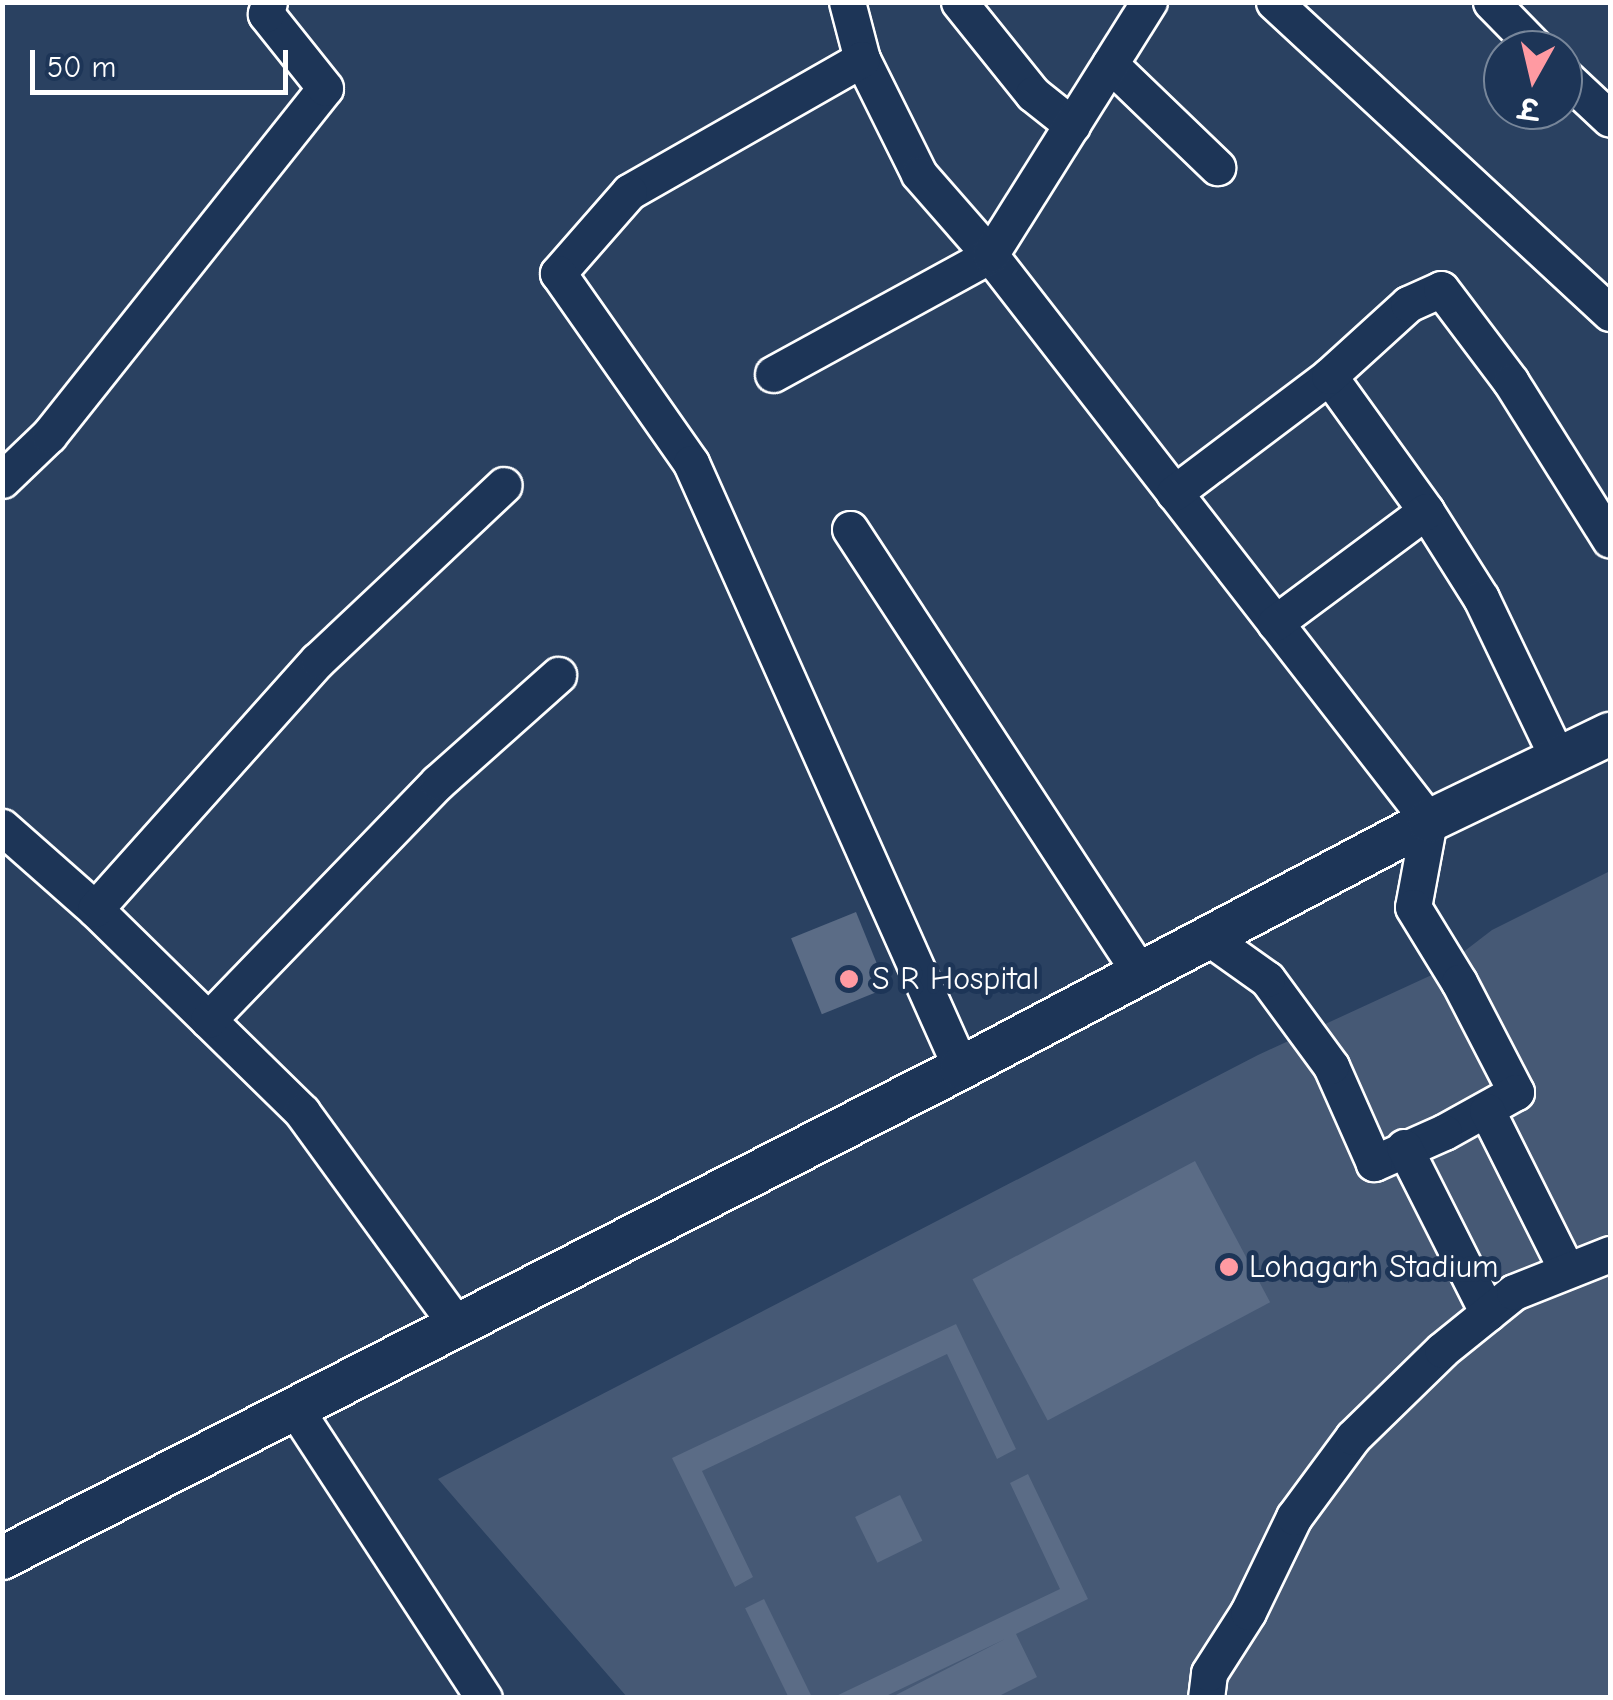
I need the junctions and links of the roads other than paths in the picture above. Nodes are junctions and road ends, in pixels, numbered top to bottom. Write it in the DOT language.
graph roads {
  1 [pos="269,2"];
  2 [pos="846,2"];
  3 [pos="960,2"];
  4 [pos="1149,2"];
  5 [pos="1274,2"];
  6 [pos="1491,2"];
  7 [pos="1518,30"];
  8 [pos="862,60"];
  9 [pos="1110,64"];
  10 [pos="1583,93"];
  11 [pos="1610,119"];
  12 [pos="1072,125"];
  13 [pos="1217,167"];
  14 [pos="990,255"];
  15 [pos="1610,314"];
  16 [pos="772,374"];
  17 [pos="1329,376"];
  18 [pos="3,479"];
  19 [pos="504,485"];
  20 [pos="1174,492"];
  21 [pos="1426,511"];
  22 [pos="850,528"];
  23 [pos="1610,540"];
  24 [pos="1275,623"];
  25 [pos="558,675"];
  26 [pos="1610,734"];
  27 [pos="1558,759"];
  28 [pos="1428,821"];
  29 [pos="2,827"];
  30 [pos="95,909"];
  31 [pos="1208,937"];
  32 [pos="1140,974"];
  33 [pos="208,1020"];
  34 [pos="960,1068"];
  35 [pos="1487,1110"];
  36 [pos="1404,1147"];
  37 [pos="1610,1254"];
  38 [pos="1566,1269"];
  39 [pos="1488,1313"];
  40 [pos="458,1327"];
  41 [pos="296,1410"];
  42 [pos="2,1558"];
  43 [pos="484,1698"];
  44 [pos="1206,1698"];
  1 -- 18 [label="street"];
  2 -- 8 [label="street"];
  3 -- 12 [label="street"];
  4 -- 9 [label="street"];
  5 -- 15 [label="street"];
  6 -- 7 [label="street"];
  8 -- 14 [label="street"];
  8 -- 34 [label="street"];
  9 -- 12 [label="street"];
  9 -- 13 [label="street"];
  10 -- 11 [label="street"];
  12 -- 14 [label="street"];
  14 -- 16 [label="street"];
  14 -- 20 [label="street"];
  17 -- 20 [label="street"];
  17 -- 21 [label="street"];
  17 -- 23 [label="street"];
  19 -- 30 [label="street"];
  20 -- 24 [label="street"];
  21 -- 24 [label="street"];
  21 -- 27 [label="street"];
  22 -- 32 [label="street"];
  24 -- 28 [label="street"];
  25 -- 33 [label="street"];
  26 -- 27 [label="main road"];
  27 -- 28 [label="main road"];
  28 -- 31 [label="main road"];
  28 -- 35 [label="street"];
  29 -- 30 [label="street"];
  30 -- 33 [label="street"];
  31 -- 32 [label="main road"];
  31 -- 36 [label="street"];
  32 -- 34 [label="main road"];
  33 -- 40 [label="street"];
  34 -- 40 [label="main road"];
  35 -- 36 [label="street"];
  35 -- 38 [label="street"];
  36 -- 39 [label="street"];
  37 -- 38 [label="street"];
  38 -- 39 [label="street"];
  39 -- 44 [label="street"];
  40 -- 41 [label="main road"];
  41 -- 42 [label="main road"];
  41 -- 43 [label="street"];
}
